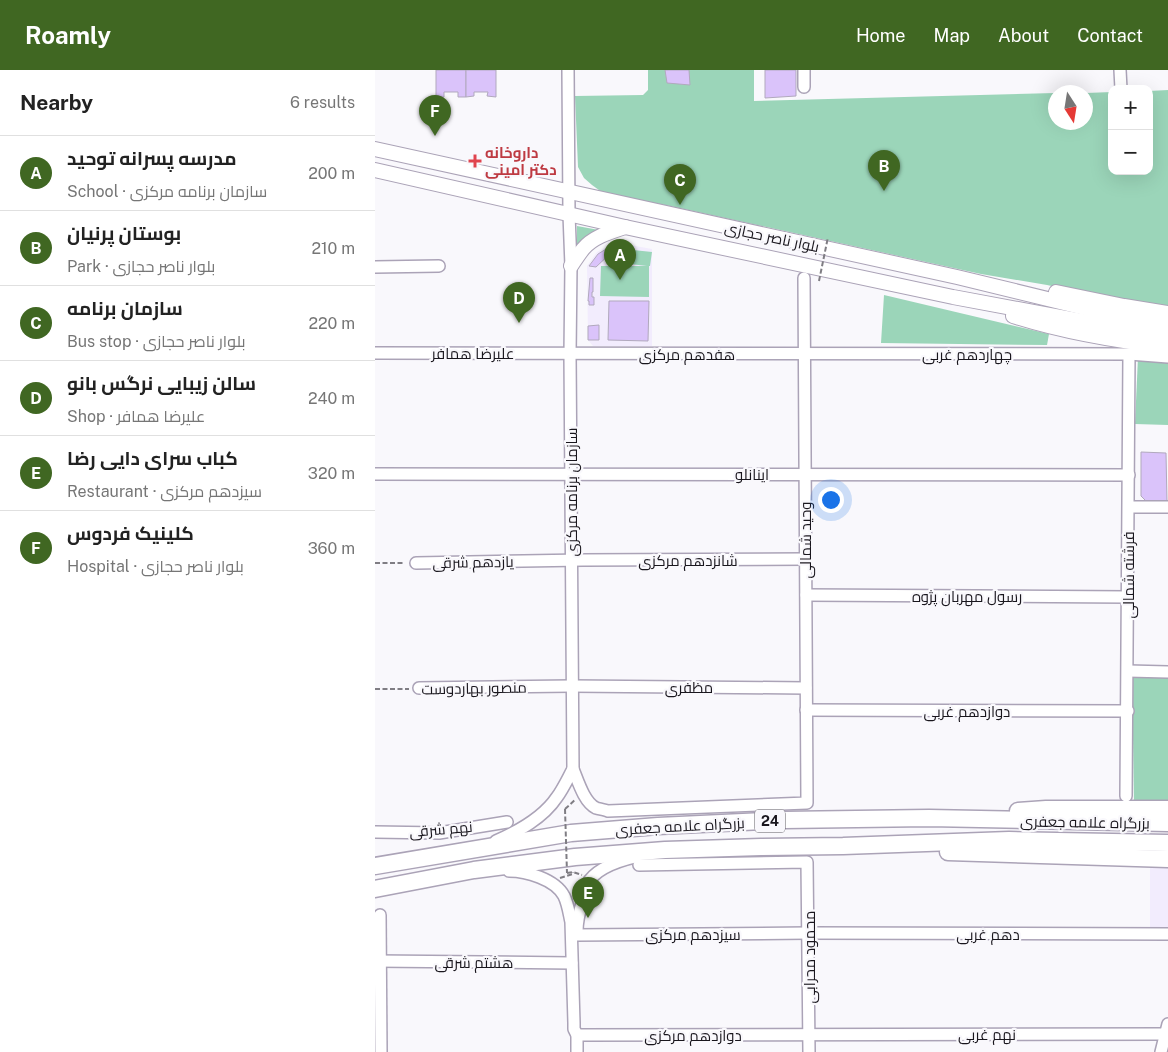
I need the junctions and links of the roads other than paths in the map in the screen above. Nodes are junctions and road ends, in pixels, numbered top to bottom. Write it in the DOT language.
graph roads {
  1 [pos="568,70"];
  2 [pos="804,70"];
  3 [pos="1120,70"];
  4 [pos="1121,85"];
  5 [pos="805,87"];
  6 [pos="375,149"];
  7 [pos="375,170"];
  8 [pos="569,193"];
  9 [pos="569,214"];
  10 [pos="625,226"];
  11 [pos="439,266"];
  12 [pos="571,266"];
  13 [pos="375,267"];
  14 [pos="957,277"];
  15 [pos="809,280"];
  16 [pos="953,297"];
  17 [pos="1168,313"];
  18 [pos="1168,325"];
  19 [pos="1168,337"];
  20 [pos="1168,348"];
  21 [pos="375,353"];
  22 [pos="571,354"];
  23 [pos="804,354"];
  24 [pos="1129,354"];
  25 [pos="1168,357"];
  26 [pos="375,474"];
  27 [pos="571,474"];
  28 [pos="805,474"];
  29 [pos="1129,474"];
  30 [pos="1129,507"];
  31 [pos="1168,507"];
  32 [pos="805,559"];
  33 [pos="571,560"];
  34 [pos="416,562"];
  35 [pos="806,595"];
  36 [pos="1128,597"];
  37 [pos="1128,671"];
  38 [pos="1168,672"];
  39 [pos="573,686"];
  40 [pos="419,688"];
  41 [pos="806,688"];
  42 [pos="806,710"];
  43 [pos="1127,711"];
  44 [pos="573,769"];
  45 [pos="1127,796"];
  46 [pos="1168,808"];
  47 [pos="929,818"];
  48 [pos="507,822"];
  49 [pos="1168,824"];
  50 [pos="375,832"];
  51 [pos="1168,843"];
  52 [pos="843,846"];
  53 [pos="483,847"];
  54 [pos="665,850"];
  55 [pos="1168,860"];
  56 [pos="639,865"];
  57 [pos="375,866"];
  58 [pos="474,870"];
  59 [pos="375,889"];
  60 [pos="380,915"];
  61 [pos="809,933"];
  62 [pos="1168,934"];
  63 [pos="577,935"];
  64 [pos="378,961"];
  65 [pos="573,963"];
  66 [pos="1167,1029"];
  67 [pos="809,1034"];
  68 [pos="577,1035"];
  69 [pos="381,1052"];
  70 [pos="577,1052"];
  71 [pos="809,1052"];
  72 [pos="1161,1052"];
  1 -- 8 [label="street, سازمان برنامه مرکزی"];
  2 -- 5 [label="street"];
  3 -- 4 [label="street"];
  6 -- 8 [label="main road, بلوار ناصر حجازی"];
  7 -- 9 [label="main road, بلوار ناصر حجازی"];
  8 -- 9 [label="street, سازمان برنامه مرکزی"];
  8 -- 14 [label="main road, بلوار ناصر حجازی"];
  9 -- 10 [label="main road, بلوار ناصر حجازی"];
  9 -- 12 [label="street, سازمان برنامه مرکزی"];
  10 -- 12 [label="main road"];
  10 -- 16 [label="main road, بلوار ناصر حجازی"];
  11 -- 13 [label="street"];
  12 -- 22 [label="street, سازمان برنامه مرکزی"];
  14 -- 17 [label="main road"];
  14 -- 18 [label="main road, بلوار ناصر حجازی"];
  15 -- 23 [label="street, وحید شمالی"];
  16 -- 19 [label="main road, بلوار ناصر حجازی"];
  16 -- 20 [label="main road"];
  21 -- 22 [label="street, علیرضا همافر"];
  22 -- 23 [label="street, هفدهم مرکزی"];
  22 -- 27 [label="street, سازمان برنامه مرکزی"];
  23 -- 24 [label="street, چهاردهم غربی"];
  23 -- 28 [label="street, وحید شمالی"];
  24 -- 25 [label="street, چهاردهم غربی"];
  24 -- 29 [label="street, فرشته شمالی"];
  26 -- 27 [label="street, اینانلو"];
  27 -- 28 [label="street, اینانلو"];
  27 -- 33 [label="street, سازمان برنامه مرکزی"];
  28 -- 29 [label="street, اینانلو"];
  28 -- 32 [label="street, وحید شمالی"];
  29 -- 30 [label="street, فرشته شمالی"];
  30 -- 31 [label="street"];
  30 -- 36 [label="street, فرشته شمالی"];
  32 -- 33 [label="street, شانزدهم مرکزی"];
  32 -- 35 [label="street, وحید شمالی"];
  33 -- 34 [label="street, یازدهم شرقی"];
  33 -- 39 [label="street, سازمان برنامه مرکزی"];
  35 -- 36 [label="street, رسول مهربان پژوه"];
  35 -- 41 [label="street, وحید شمالی"];
  36 -- 37 [label="street, فرشته شمالی"];
  37 -- 38 [label="street"];
  37 -- 43 [label="street, فرشته شمالی"];
  39 -- 40 [label="street, منصور بهاردوست"];
  39 -- 41 [label="street, مظفری"];
  39 -- 44 [label="street, سازمان برنامه مرکزی"];
  41 -- 42 [label="street, وحید شمالی"];
  42 -- 43 [label="street, دوازدهم غربی"];
  42 -- 44 [label="street, وحید شمالی"];
  43 -- 45 [label="street, فرشته شمالی"];
  44 -- 53 [label="street"];
  46 -- 47 [label="highway"];
  47 -- 49 [label="highway, بزرگراه علامه جعفری / 24"];
  47 -- 53 [label="highway, بزرگراه علامه جعفری / 24"];
  48 -- 50 [label="street, نهم شرقی"];
  51 -- 52 [label="highway, بزرگراه علامه جعفری / 24"];
  52 -- 54 [label="highway, بزرگراه علامه جعفری / 24"];
  52 -- 55 [label="highway"];
  53 -- 57 [label="highway, بزرگراه علامه جعفری / 24"];
  54 -- 58 [label="highway, بزرگراه علامه جعفری / 24"];
  54 -- 63 [label="street"];
  56 -- 61 [label="street, محمود محرابی"];
  58 -- 59 [label="highway, بزرگراه علامه جعفری / 24"];
  58 -- 65 [label="street"];
  60 -- 64 [label="street"];
  61 -- 62 [label="street, دهم غربی"];
  61 -- 63 [label="street, سیزدهم مرکزی"];
  61 -- 67 [label="street, محمود محرابی"];
  63 -- 68 [label="street"];
  64 -- 65 [label="street, هشتم شرقی"];
  64 -- 69 [label="street"];
  65 -- 68 [label="street"];
  66 -- 67 [label="street, نهم غربی"];
  66 -- 72 [label="street"];
  67 -- 68 [label="street, دوازدهم مرکزی"];
  67 -- 71 [label="street, محمود محرابی"];
  68 -- 70 [label="street"];
}
